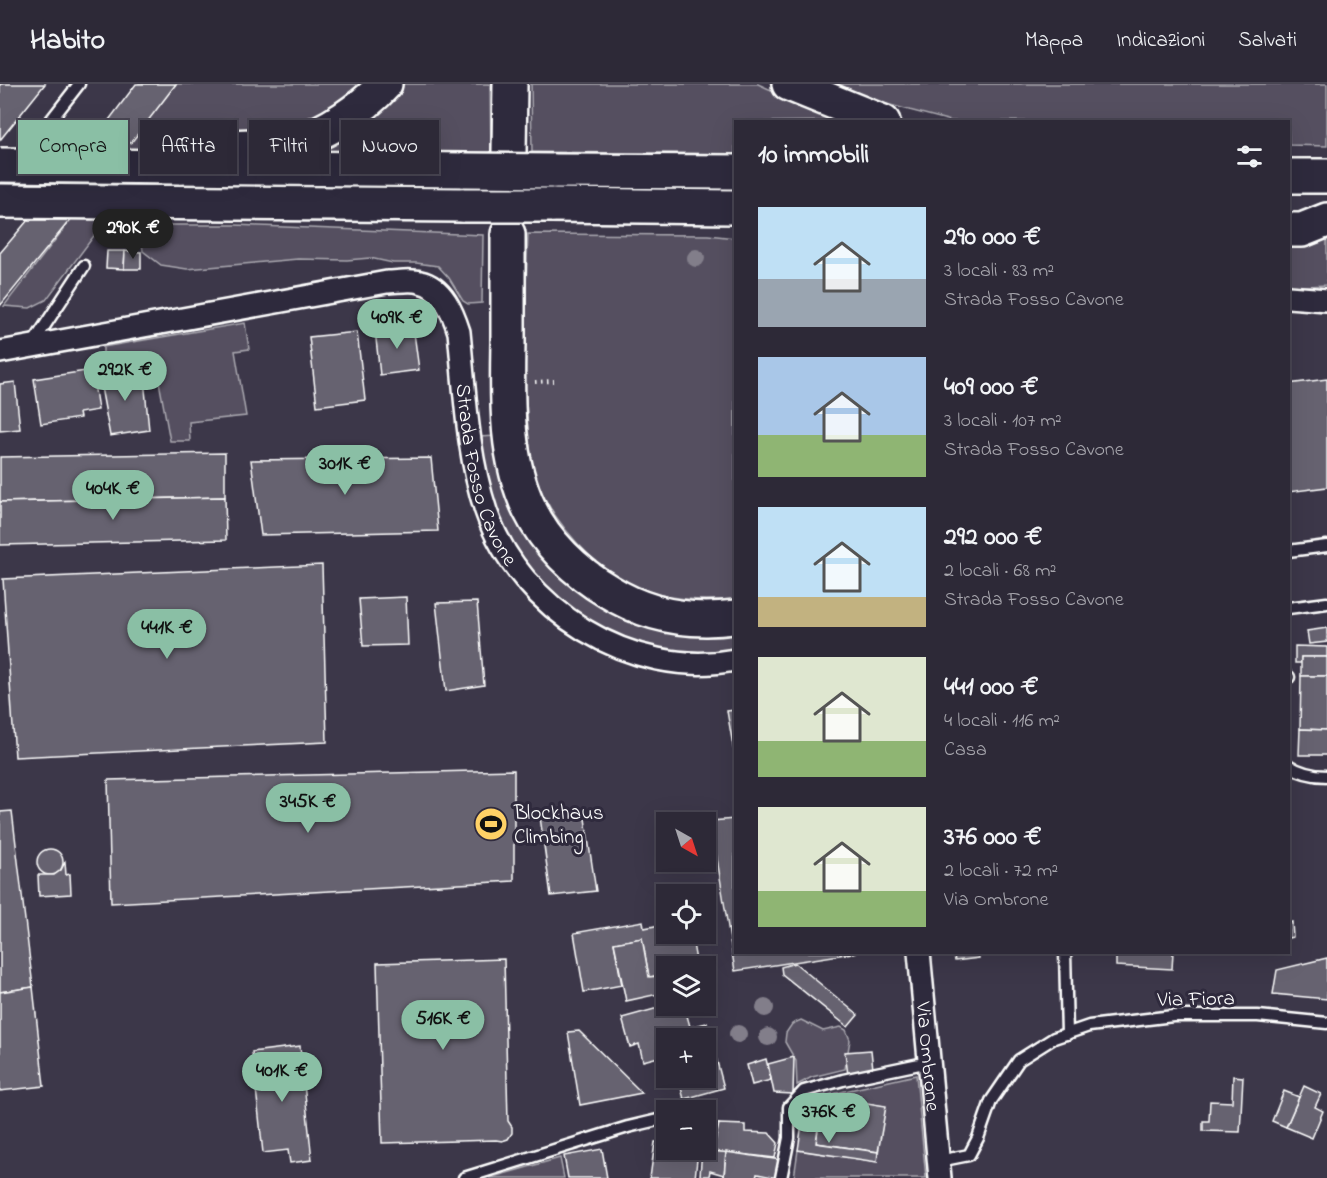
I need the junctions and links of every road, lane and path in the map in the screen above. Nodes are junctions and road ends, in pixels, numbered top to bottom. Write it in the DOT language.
graph roads {
  1 [pos="79,84"];
  2 [pos="385,84"];
  3 [pos="510,84"];
  4 [pos="789,84"];
  5 [pos="51,120"];
  6 [pos="878,120"];
  7 [pos="237,146"];
  8 [pos="509,152"];
  9 [pos="0,165"];
  10 [pos="140,166"];
  11 [pos="237,168"];
  12 [pos="734,172"];
  13 [pos="1290,176"];
  14 [pos="1327,176"];
  15 [pos="0,201"];
  16 [pos="651,206"];
  17 [pos="734,207"];
  18 [pos="1290,210"];
  19 [pos="1327,211"];
  20 [pos="1327,220"];
  21 [pos="734,228"];
  22 [pos="1290,230"];
  23 [pos="508,234"];
  24 [pos="84,266"];
  25 [pos="1290,297"];
  26 [pos="1327,300"];
  27 [pos="32,345"];
  28 [pos="0,352"];
  29 [pos="1327,546"];
  30 [pos="1290,551"];
  31 [pos="1327,603"];
  32 [pos="1290,608"];
  33 [pos="734,617"];
  34 [pos="734,660"];
  35 [pos="1290,766"];
  36 [pos="1327,776"];
  37 [pos="919,954"];
  38 [pos="1065,954"];
  39 [pos="1327,1023"];
  40 [pos="1067,1034"];
  41 [pos="929,1062"];
  42 [pos="656,1120"];
  43 [pos="939,1169"];
  44 [pos="464,1178"];
  45 [pos="781,1178"];
  1 -- 5 [label="lane"];
  2 -- 7 [label="highway"];
  3 -- 8 [label="highway"];
  4 -- 6 [label="highway"];
  9 -- 10 [label="highway, bridge"];
  11 -- 12 [label="highway, bridge"];
  13 -- 14 [label="highway"];
  15 -- 16 [label="highway, bridge"];
  16 -- 17 [label="highway"];
  16 -- 21 [label="highway"];
  18 -- 19 [label="highway"];
  20 -- 22 [label="highway"];
  23 -- 33 [label="highway"];
  24 -- 27 [label="lane"];
  25 -- 26 [label="street"];
  27 -- 28 [label="street, Strada Fosso Cavone"];
  27 -- 34 [label="street, Strada Fosso Cavone"];
  29 -- 30 [label="lane"];
  31 -- 32 [label="lane"];
  35 -- 36 [label="lane"];
  37 -- 41 [label="street, Via Ombrone"];
  38 -- 40 [label="lane"];
  39 -- 40 [label="lane, Via Fiora"];
  40 -- 43 [label="lane, Via Ombrone"];
  41 -- 43 [label="street, Via Ombrone"];
  41 -- 45 [label="lane"];
  42 -- 44 [label="lane"];
}
